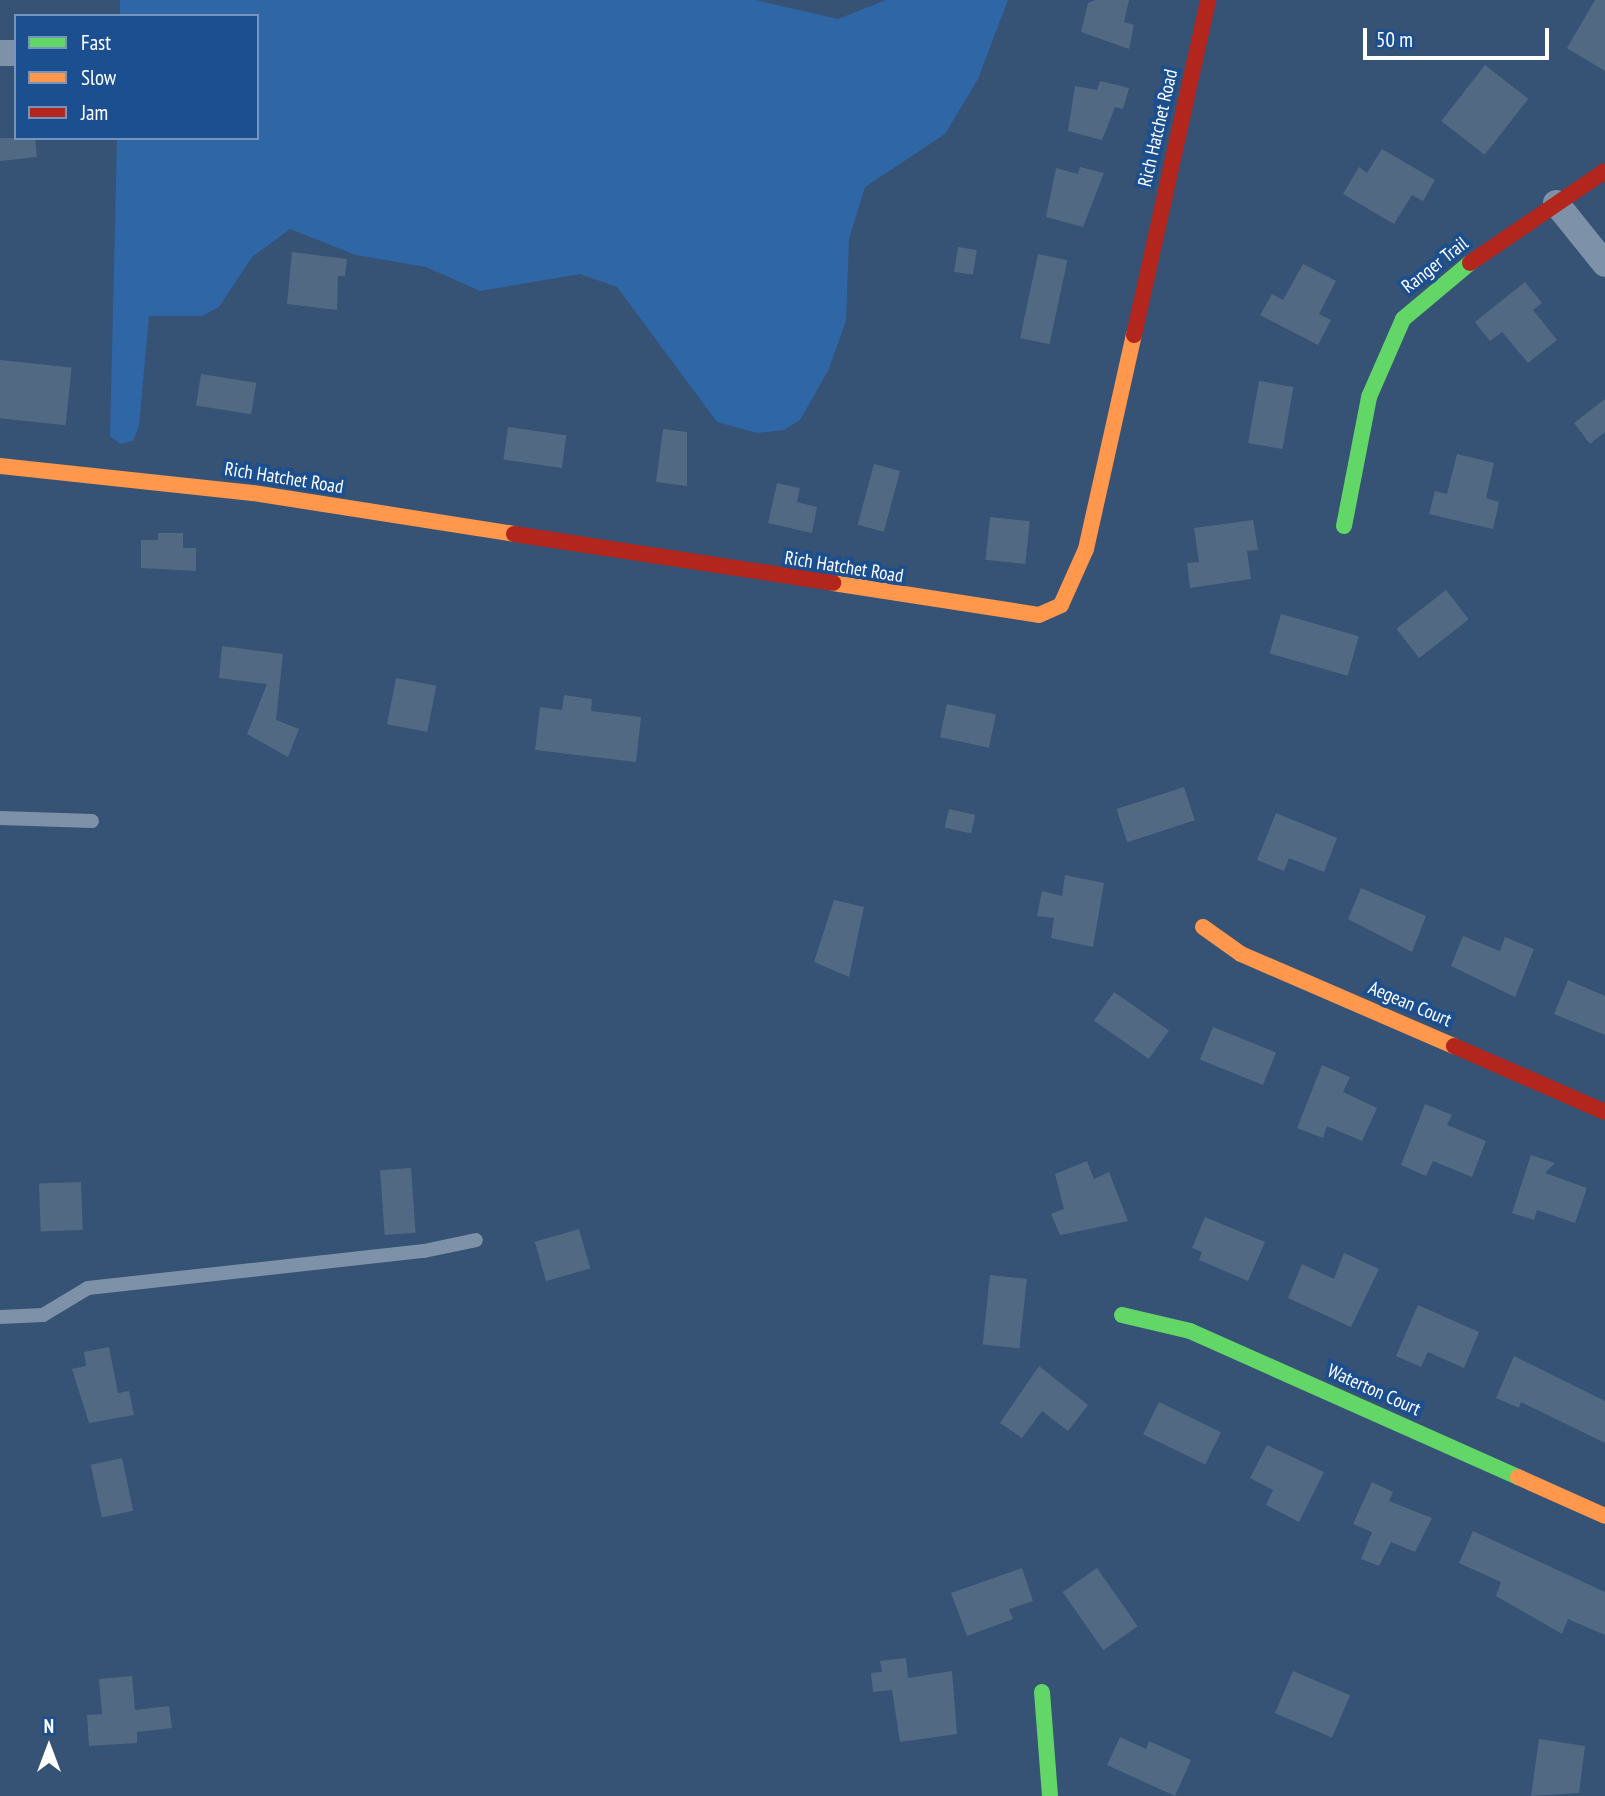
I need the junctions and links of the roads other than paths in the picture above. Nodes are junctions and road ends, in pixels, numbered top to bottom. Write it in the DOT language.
graph roads {
  1 [pos="1208,0"];
  2 [pos="1605,171"];
  3 [pos="1556,204"];
  4 [pos="1605,264"];
  5 [pos="0,466"];
  6 [pos="1344,526"];
  7 [pos="0,818"];
  8 [pos="92,821"];
  9 [pos="1203,927"];
  10 [pos="1605,1112"];
  11 [pos="476,1240"];
  12 [pos="1122,1315"];
  13 [pos="0,1317"];
  14 [pos="1605,1516"];
  15 [pos="1042,1692"];
  16 [pos="1050,1796"];
  1 -- 5 [label="street, Rich Hatchet Road"];
  2 -- 3 [label="street, Ranger Trail"];
  3 -- 4 [label="street"];
  3 -- 6 [label="street, Ranger Trail"];
  7 -- 8 [label="lane"];
  9 -- 10 [label="street, Aegean Court"];
  11 -- 13 [label="lane"];
  12 -- 14 [label="street, Waterton Court"];
  15 -- 16 [label="street"];
}
